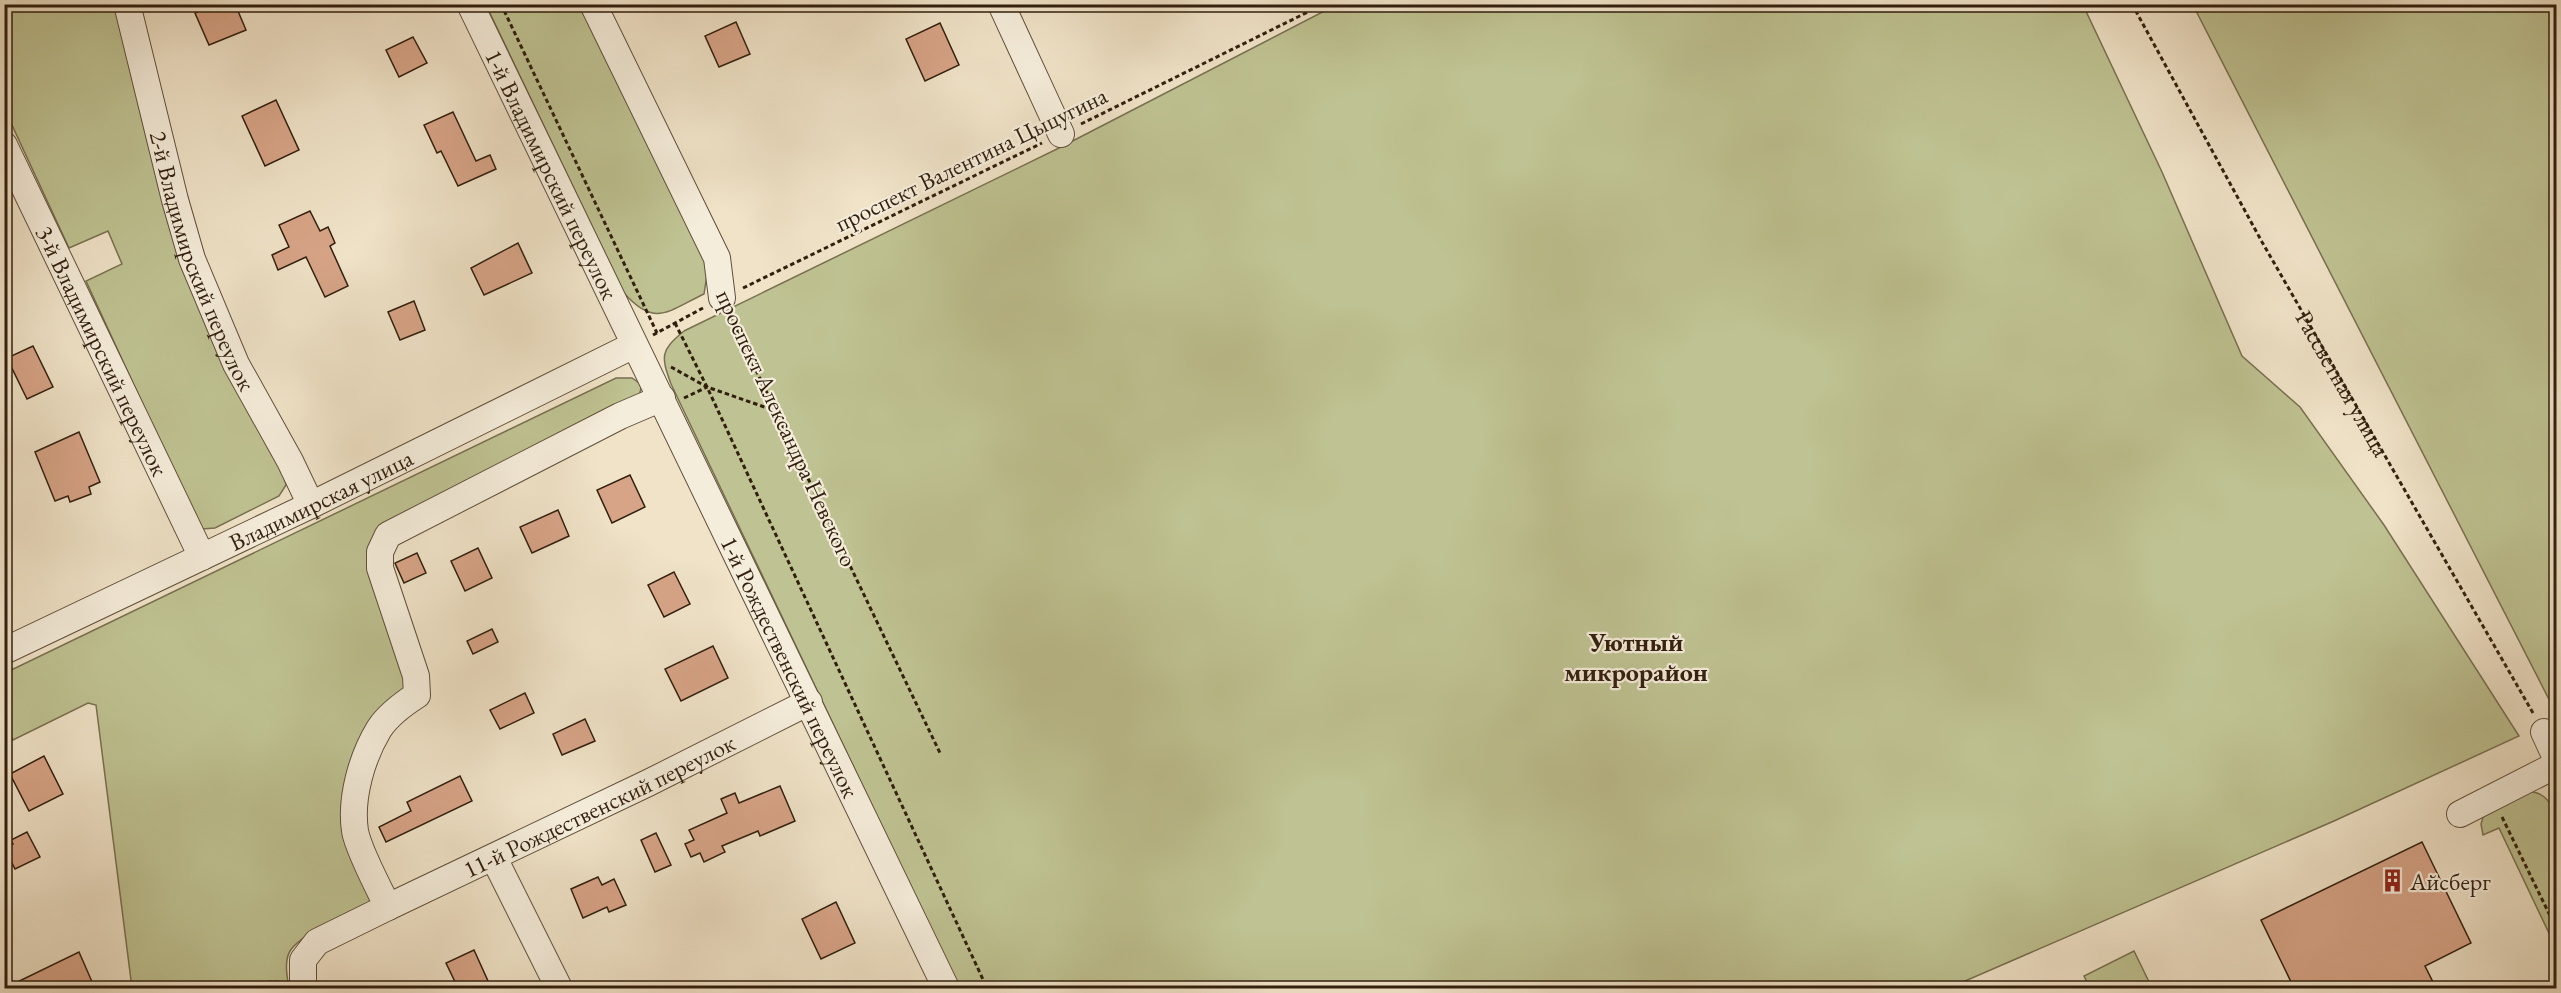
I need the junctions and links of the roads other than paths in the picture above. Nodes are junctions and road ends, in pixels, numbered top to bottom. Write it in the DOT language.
graph roads {
  1 [pos="127,4"];
  2 [pos="470,4"];
  3 [pos="593,4"];
  4 [pos="1001,4"];
  5 [pos="1061,134"];
  6 [pos="4,145"];
  7 [pos="722,298"];
  8 [pos="634,345"];
  9 [pos="662,398"];
  10 [pos="312,505"];
  11 [pos="202,557"];
  12 [pos="4,651"];
  13 [pos="808,702"];
  14 [pos="2544,732"];
  15 [pos="2556,758"];
  16 [pos="2556,765"];
  17 [pos="2460,814"];
  18 [pos="494,858"];
  19 [pos="388,907"];
  20 [pos="303,985"];
  21 [pos="559,988"];
  22 [pos="946,988"];
  1 -- 10 [label="street, 2-й Владимирский переулок"];
  2 -- 8 [label="street, 1-й Владимирский переулок"];
  3 -- 7 [label="street, проспект Александра Невского"];
  4 -- 5 [label="street"];
  6 -- 11 [label="street, 3-й Владимирский переулок"];
  8 -- 9 [label="street, 1-й Рождественский переулок"];
  8 -- 10 [label="street, Владимирская улица"];
  9 -- 13 [label="street, 1-й Рождественский переулок"];
  9 -- 19 [label="street"];
  10 -- 11 [label="street, Владимирская улица"];
  11 -- 12 [label="street, Владимирская улица"];
  13 -- 18 [label="street, 11-й Рождественский переулок"];
  13 -- 22 [label="street, 1-й Рождественский переулок"];
  14 -- 15 [label="street"];
  16 -- 17 [label="street"];
  18 -- 19 [label="street, 11-й Рождественский переулок"];
  18 -- 21 [label="street"];
  19 -- 20 [label="street, 11-й Рождественский переулок"];
}
